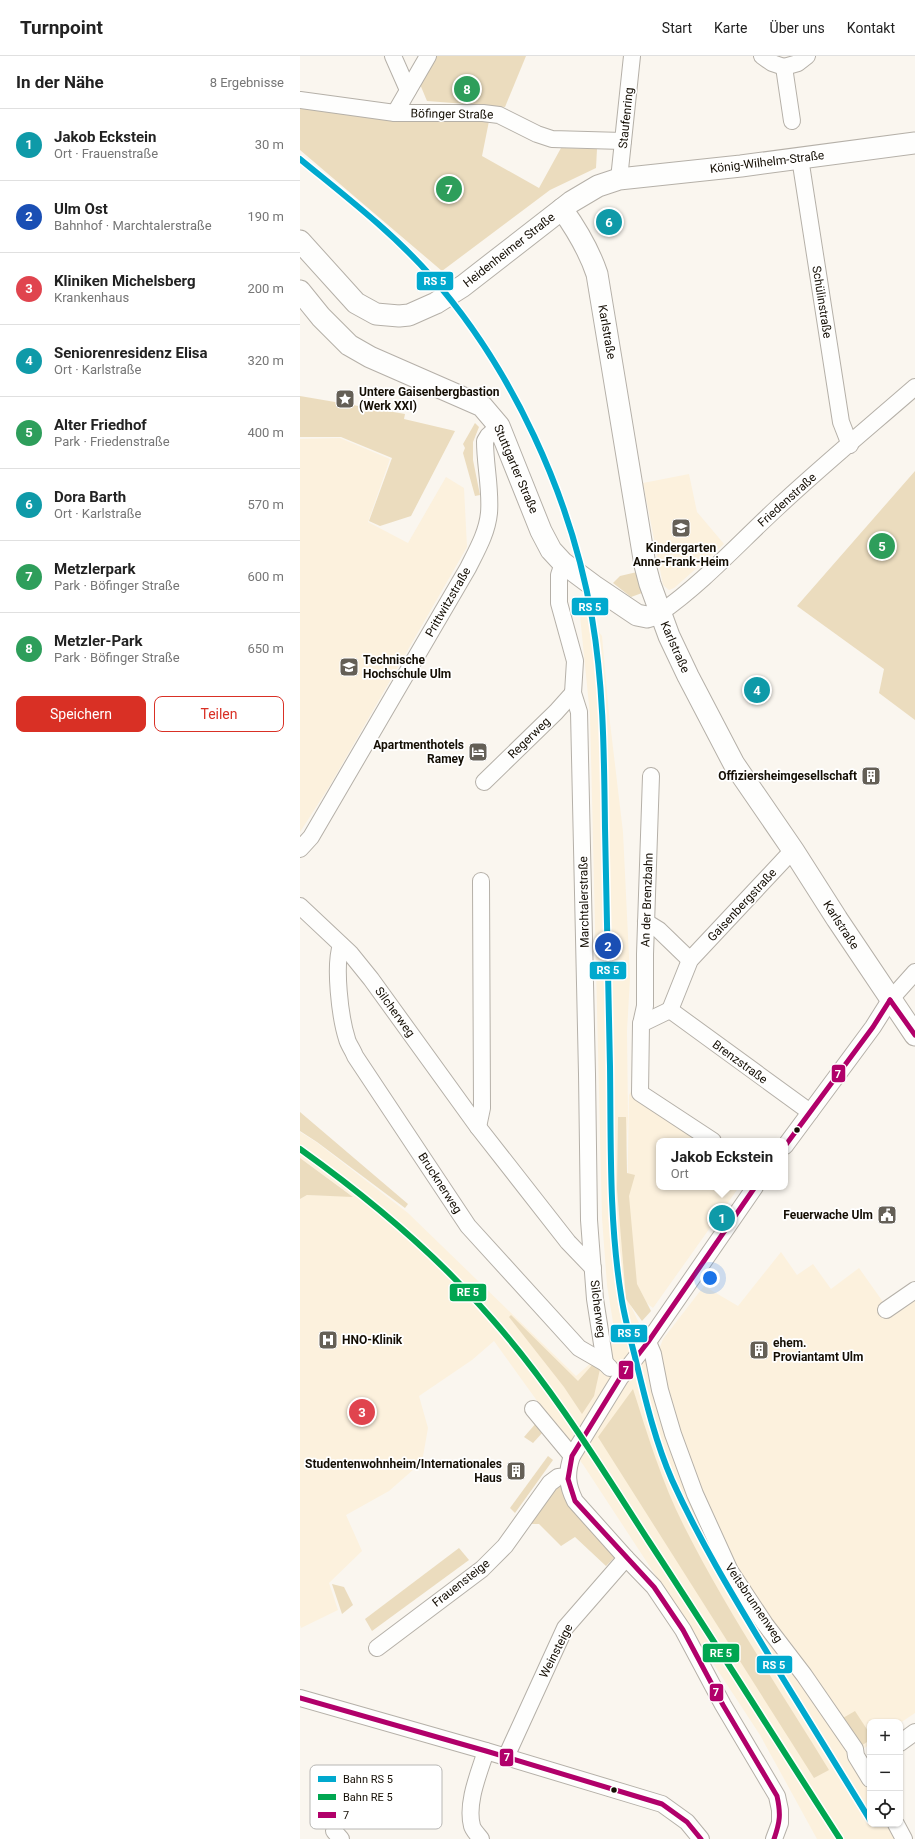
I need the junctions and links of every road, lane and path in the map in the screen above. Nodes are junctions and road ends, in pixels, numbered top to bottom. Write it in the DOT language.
graph roads {
  1 [pos="393,56"];
  2 [pos="428,56"];
  3 [pos="632,56"];
  4 [pos="762,56"];
  5 [pos="807,56"];
  6 [pos="784,67"];
  7 [pos="408,90"];
  8 [pos="300,100"];
  9 [pos="395,113"];
  10 [pos="792,121"];
  11 [pos="623,141"];
  12 [pos="915,143"];
  13 [pos="800,158"];
  14 [pos="619,179"];
  15 [pos="562,209"];
  16 [pos="300,241"];
  17 [pos="300,291"];
  18 [pos="915,387"];
  19 [pos="499,426"];
  20 [pos="850,445"];
  21 [pos="563,563"];
  22 [pos="660,613"];
  23 [pos="573,693"];
  24 [pos="651,776"];
  25 [pos="484,782"];
  26 [pos="300,849"];
  27 [pos="793,850"];
  28 [pos="481,881"];
  29 [pos="300,906"];
  30 [pos="646,922"];
  31 [pos="341,945"];
  32 [pos="690,960"];
  33 [pos="915,972"];
  34 [pos="890,1000"];
  35 [pos="670,1010"];
  36 [pos="641,1024"];
  37 [pos="915,1035"];
  38 [pos="810,1112"];
  39 [pos="478,1127"];
  40 [pos="708,1138"];
  41 [pos="788,1142"];
  42 [pos="753,1190"];
  43 [pos="593,1268"];
  44 [pos="915,1290"];
  45 [pos="886,1310"];
  46 [pos="644,1348"];
  47 [pos="605,1363"];
  48 [pos="622,1374"];
  49 [pos="533,1409"];
  50 [pos="572,1456"];
  51 [pos="568,1476"];
  52 [pos="626,1558"];
  53 [pos="377,1648"];
  54 [pos="302,1701"];
  55 [pos="915,1732"];
  56 [pos="903,1740"];
  57 [pos="486,1751"];
  58 [pos="506,1757"];
  59 [pos="867,1769"];
  60 [pos="898,1827"];
  61 [pos="473,1835"];
  62 [pos="700,1839"];
  63 [pos="774,1839"];
  64 [pos="904,1839"];
  1 -- 7 [label="street"];
  2 -- 7 [label="street"];
  3 -- 11 [label="street, Staufenring"];
  4 -- 6 [label="street"];
  5 -- 6 [label="street"];
  6 -- 10 [label="street"];
  7 -- 9 [label="street"];
  8 -- 9 [label="street, Böfinger Straße"];
  9 -- 11 [label="street, Böfinger Straße"];
  11 -- 14 [label="street, Staufenring"];
  12 -- 13 [label="main road, König-Wilhelm-Straße"];
  13 -- 14 [label="main road, König-Wilhelm-Straße"];
  13 -- 20 [label="street, Schülinstraße"];
  14 -- 15 [label="main road, König-Wilhelm-Straße"];
  15 -- 16 [label="main road, Heidenheimer Straße"];
  15 -- 22 [label="main road, Karlstraße"];
  17 -- 19 [label="main road, Stuttgarter Straße"];
  18 -- 20 [label="street, Friedenstraße"];
  19 -- 21 [label="main road, Stuttgarter Straße"];
  19 -- 26 [label="street, Prittwitzstraße"];
  20 -- 22 [label="street, Friedenstraße"];
  21 -- 22 [label="main road, Stuttgarter Straße"];
  21 -- 23 [label="street, Marchtalerstraße"];
  22 -- 27 [label="main road, Karlstraße"];
  23 -- 25 [label="street, Regerweg"];
  23 -- 43 [label="street, Marchtalerstraße"];
  24 -- 30 [label="street, An der Brenzbahn"];
  27 -- 32 [label="street, Gaisenbergstraße"];
  27 -- 34 [label="main road, Karlstraße"];
  28 -- 39 [label="street"];
  29 -- 31 [label="street, Silcherweg"];
  30 -- 32 [label="street"];
  30 -- 36 [label="street, An der Brenzbahn"];
  31 -- 39 [label="street, Silcherweg"];
  31 -- 47 [label="street, Brucknerweg"];
  32 -- 35 [label="street, Gaisenbergstraße"];
  33 -- 34 [label="street"];
  34 -- 37 [label="main road, Karlstraße"];
  34 -- 38 [label="street"];
  35 -- 36 [label="street"];
  35 -- 38 [label="street, Brenzstraße"];
  36 -- 40 [label="street, An der Brenzbahn"];
  38 -- 41 [label="street"];
  39 -- 43 [label="street, Silcherweg"];
  42 -- 46 [label="street"];
  43 -- 47 [label="street, Silcherweg"];
  44 -- 45 [label="street"];
  46 -- 48 [label="street"];
  46 -- 59 [label="street, Veitsbrunnenweg"];
  47 -- 48 [label="street, Brucknerweg"];
  48 -- 50 [label="street"];
  49 -- 50 [label="street"];
  50 -- 51 [label="street"];
  51 -- 52 [label="street"];
  51 -- 53 [label="street, Frauensteige"];
  52 -- 58 [label="street, Weinsteige"];
  52 -- 63 [label="street"];
  54 -- 57 [label="street"];
  55 -- 56 [label="street"];
  57 -- 58 [label="street"];
  57 -- 61 [label="street"];
  58 -- 62 [label="street"];
  60 -- 64 [label="street"];
}
